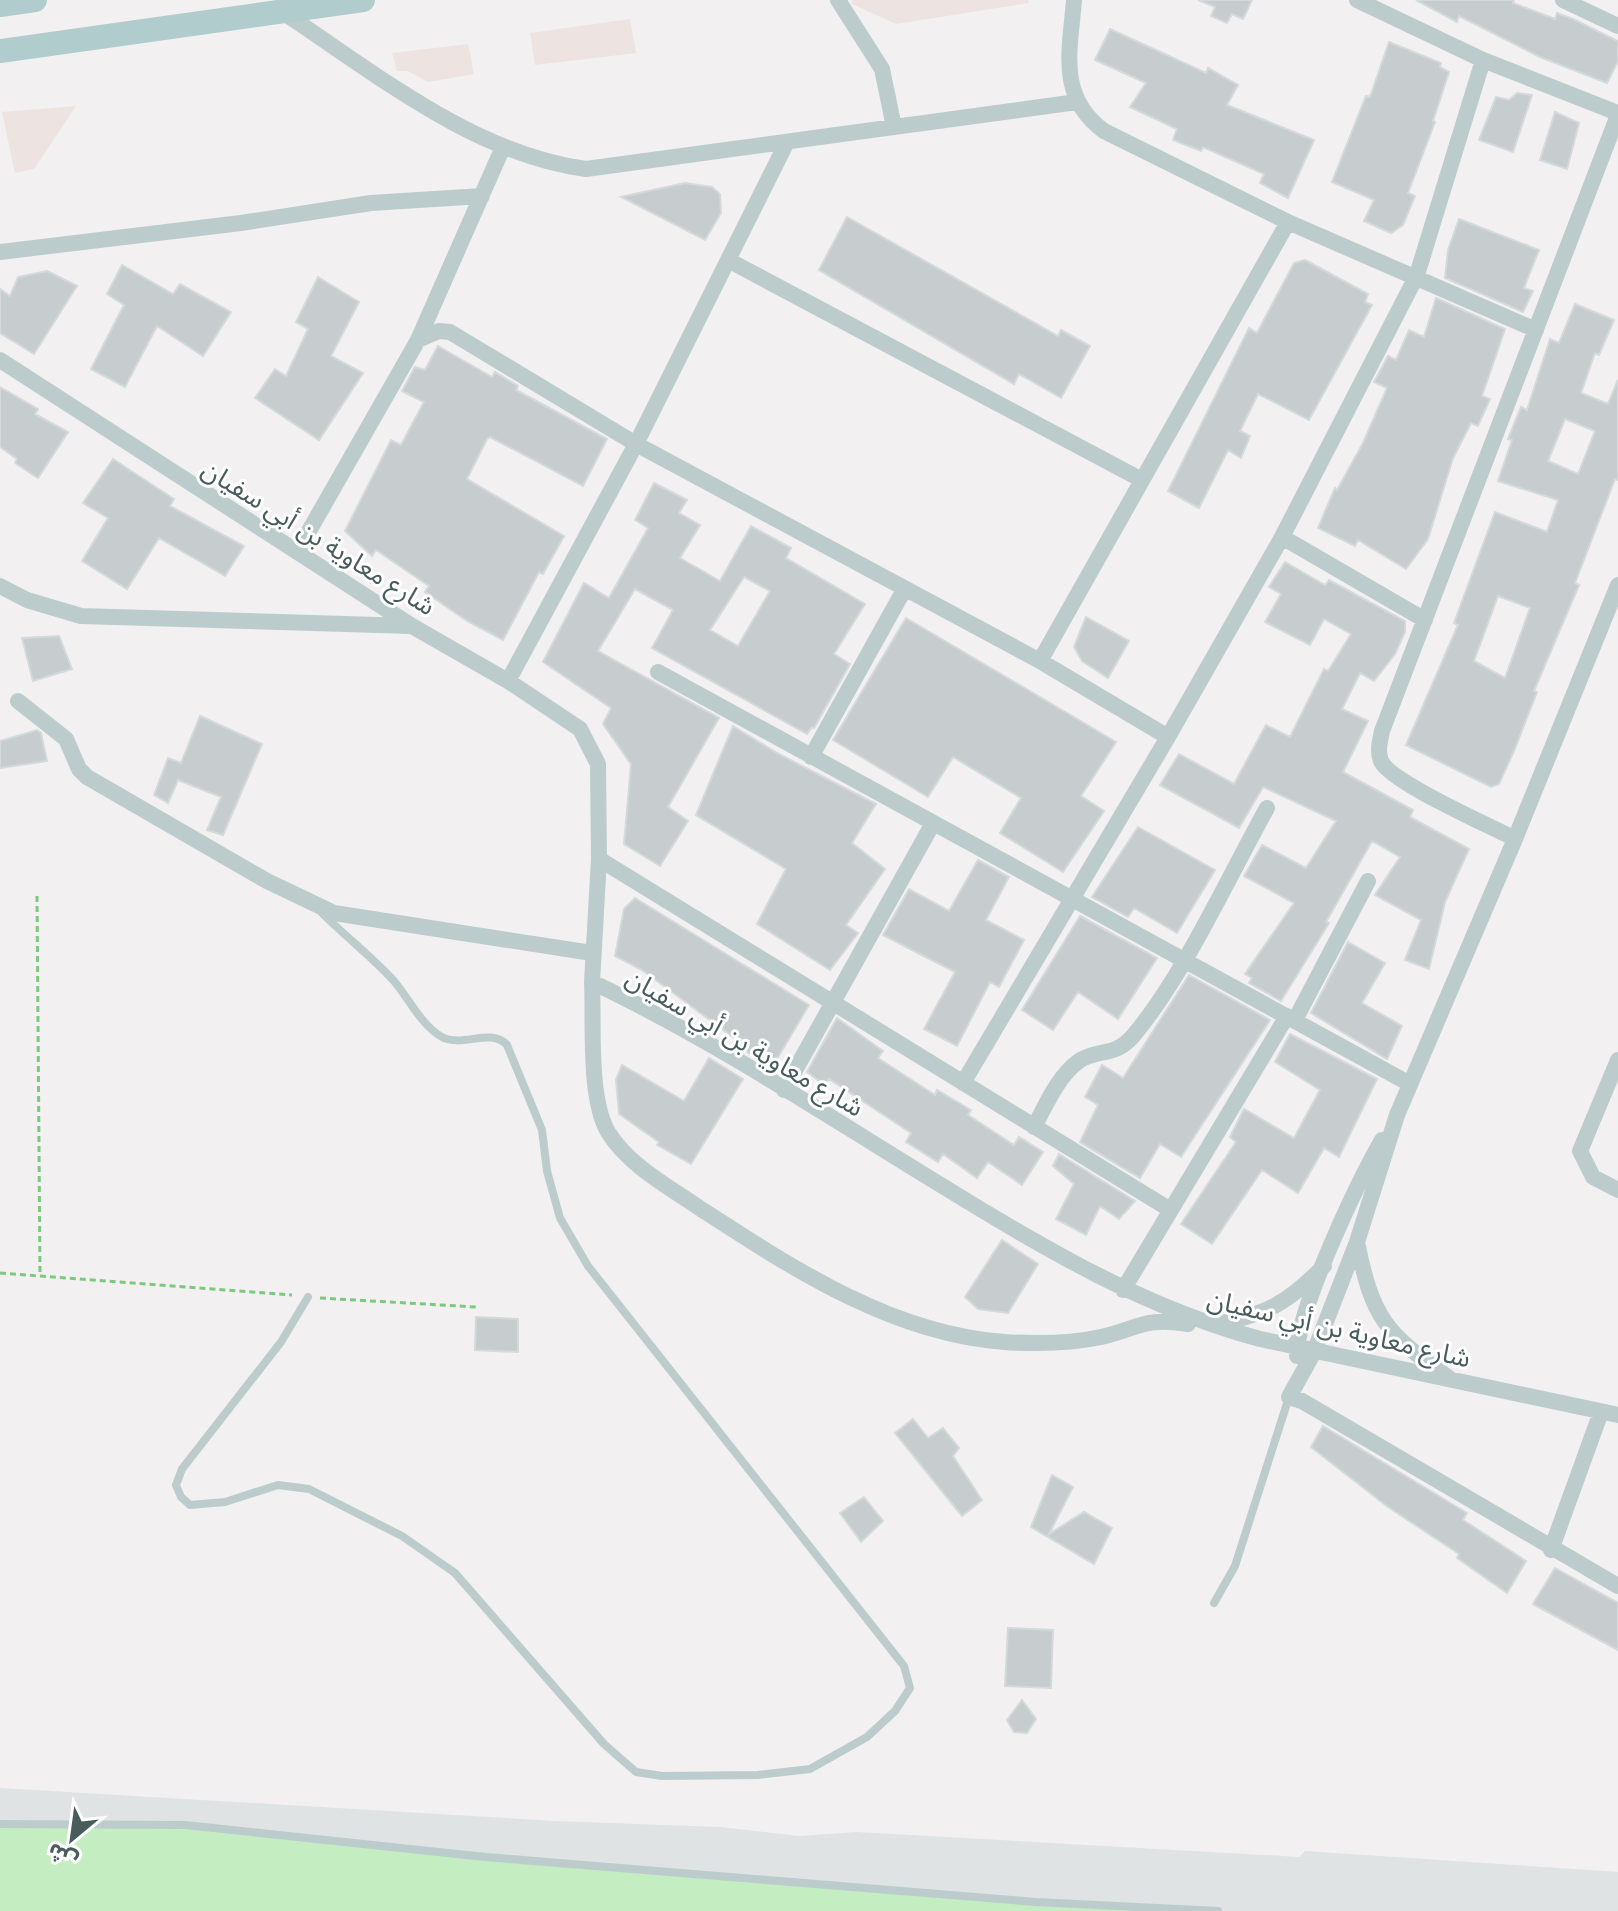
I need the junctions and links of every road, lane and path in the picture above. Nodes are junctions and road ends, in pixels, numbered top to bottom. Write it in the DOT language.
graph roads {
  1 [pos="363,0"];
  2 [pos="838,0"];
  3 [pos="1074,0"];
  4 [pos="1357,0"];
  5 [pos="1563,0"];
  6 [pos="281,11"];
  7 [pos="1618,26"];
  8 [pos="0,51"];
  9 [pos="1483,60"];
  10 [pos="1077,102"];
  11 [pos="1618,114"];
  12 [pos="894,127"];
  13 [pos="787,142"];
  14 [pos="503,147"];
  15 [pos="482,196"];
  16 [pos="1288,222"];
  17 [pos="0,252"];
  18 [pos="728,260"];
  19 [pos="1417,275"];
  20 [pos="1536,330"];
  21 [pos="418,340"];
  22 [pos="0,360"];
  23 [pos="636,444"];
  24 [pos="1142,480"];
  25 [pos="1282,537"];
  26 [pos="297,552"];
  27 [pos="1618,585"];
  28 [pos="0,586"];
  29 [pos="904,590"];
  30 [pos="1614,609"];
  31 [pos="1425,620"];
  32 [pos="412,626"];
  33 [pos="1040,661"];
  34 [pos="658,672"];
  35 [pos="508,681"];
  36 [pos="18,701"];
  37 [pos="1168,737"];
  38 [pos="811,757"];
  39 [pos="1267,808"];
  40 [pos="932,825"];
  41 [pos="1515,839"];
  42 [pos="599,859"];
  43 [pos="1368,881"];
  44 [pos="37,896"];
  45 [pos="1072,900"];
  46 [pos="312,905"];
  47 [pos="592,953"];
  48 [pos="1183,959"];
  49 [pos="592,982"];
  50 [pos="831,1004"];
  51 [pos="1291,1018"];
  52 [pos="1618,1060"];
  53 [pos="963,1083"];
  54 [pos="1410,1084"];
  55 [pos="784,1090"];
  56 [pos="1397,1115"];
  57 [pos="1034,1127"];
  58 [pos="1618,1190"];
  59 [pos="1169,1209"];
  60 [pos="1357,1242"];
  61 [pos="1324,1266"];
  62 [pos="0,1273"];
  63 [pos="40,1275"];
  64 [pos="1123,1290"];
  65 [pos="308,1297"];
  66 [pos="476,1307"];
  67 [pos="1208,1325"];
  68 [pos="1305,1350"];
  69 [pos="1453,1381"];
  70 [pos="1289,1397"];
  71 [pos="1610,1413"];
  72 [pos="1551,1550"];
  73 [pos="1618,1586"];
  74 [pos="1214,1603"];
  75 [pos="0,1824"];
  76 [pos="1218,1911"];
  1 -- 6 [label="main road"];
  2 -- 12 [label="street"];
  3 -- 10 [label="street"];
  4 -- 9 [label="street"];
  5 -- 7 [label="street"];
  6 -- 8 [label="main road"];
  6 -- 14 [label="street"];
  9 -- 11 [label="street"];
  9 -- 19 [label="street"];
  10 -- 12 [label="street"];
  10 -- 16 [label="street"];
  11 -- 20 [label="street"];
  12 -- 13 [label="street"];
  13 -- 14 [label="street"];
  13 -- 18 [label="street"];
  14 -- 15 [label="street"];
  15 -- 17 [label="street"];
  15 -- 21 [label="street"];
  16 -- 19 [label="street"];
  16 -- 24 [label="street"];
  18 -- 23 [label="street"];
  18 -- 24 [label="street"];
  19 -- 20 [label="street"];
  19 -- 25 [label="street"];
  20 -- 31 [label="street"];
  21 -- 23 [label="street"];
  21 -- 26 [label="street"];
  22 -- 26 [label="street, شارع معاوية بن أبي سفيان"];
  23 -- 29 [label="street"];
  23 -- 35 [label="street"];
  24 -- 33 [label="street"];
  25 -- 31 [label="street"];
  25 -- 37 [label="street"];
  26 -- 32 [label="street, شارع معاوية بن أبي سفيان"];
  27 -- 30 [label="street"];
  28 -- 32 [label="street"];
  29 -- 33 [label="street"];
  29 -- 38 [label="street"];
  30 -- 41 [label="street"];
  31 -- 41 [label="street"];
  32 -- 35 [label="street, شارع معاوية بن أبي سفيان"];
  33 -- 37 [label="street"];
  34 -- 38 [label="street"];
  35 -- 42 [label="street, شارع معاوية بن أبي سفيان"];
  36 -- 46 [label="street"];
  37 -- 45 [label="street"];
  38 -- 40 [label="street"];
  39 -- 48 [label="street"];
  40 -- 45 [label="street"];
  40 -- 50 [label="street"];
  41 -- 54 [label="street"];
  42 -- 47 [label="street, شارع معاوية بن أبي سفيان"];
  42 -- 50 [label="street"];
  43 -- 51 [label="street"];
  44 -- 63 [label="path"];
  45 -- 48 [label="street"];
  45 -- 53 [label="street"];
  46 -- 47 [label="street"];
  46 -- 65 [label="lane"];
  47 -- 49 [label="street, شارع معاوية بن أبي سفيان"];
  48 -- 51 [label="street"];
  48 -- 57 [label="street"];
  49 -- 55 [label="street, شارع معاوية بن أبي سفيان"];
  49 -- 67 [label="street"];
  50 -- 53 [label="street"];
  50 -- 55 [label="street"];
  51 -- 54 [label="street"];
  51 -- 59 [label="street"];
  52 -- 58 [label="street"];
  53 -- 57 [label="street"];
  54 -- 56 [label="street"];
  55 -- 64 [label="street, شارع معاوية بن أبي سفيان"];
  56 -- 60 [label="street"];
  56 -- 61 [label="street"];
  57 -- 59 [label="street"];
  59 -- 64 [label="street"];
  60 -- 68 [label="street"];
  60 -- 69 [label="street"];
  61 -- 67 [label="street"];
  61 -- 68 [label="street"];
  62 -- 63 [label="path"];
  63 -- 65 [label="path"];
  64 -- 67 [label="street, شارع معاوية بن أبي سفيان"];
  65 -- 66 [label="path"];
  67 -- 68 [label="street, شارع معاوية بن أبي سفيان"];
  68 -- 69 [label="street, شارع معاوية بن أبي سفيان"];
  68 -- 70 [label="street"];
  69 -- 71 [label="street, شارع معاوية بن أبي سفيان"];
  70 -- 72 [label="street"];
  70 -- 74 [label="lane"];
  71 -- 72 [label="street"];
  72 -- 73 [label="street"];
  75 -- 76 [label="lane"];
}
